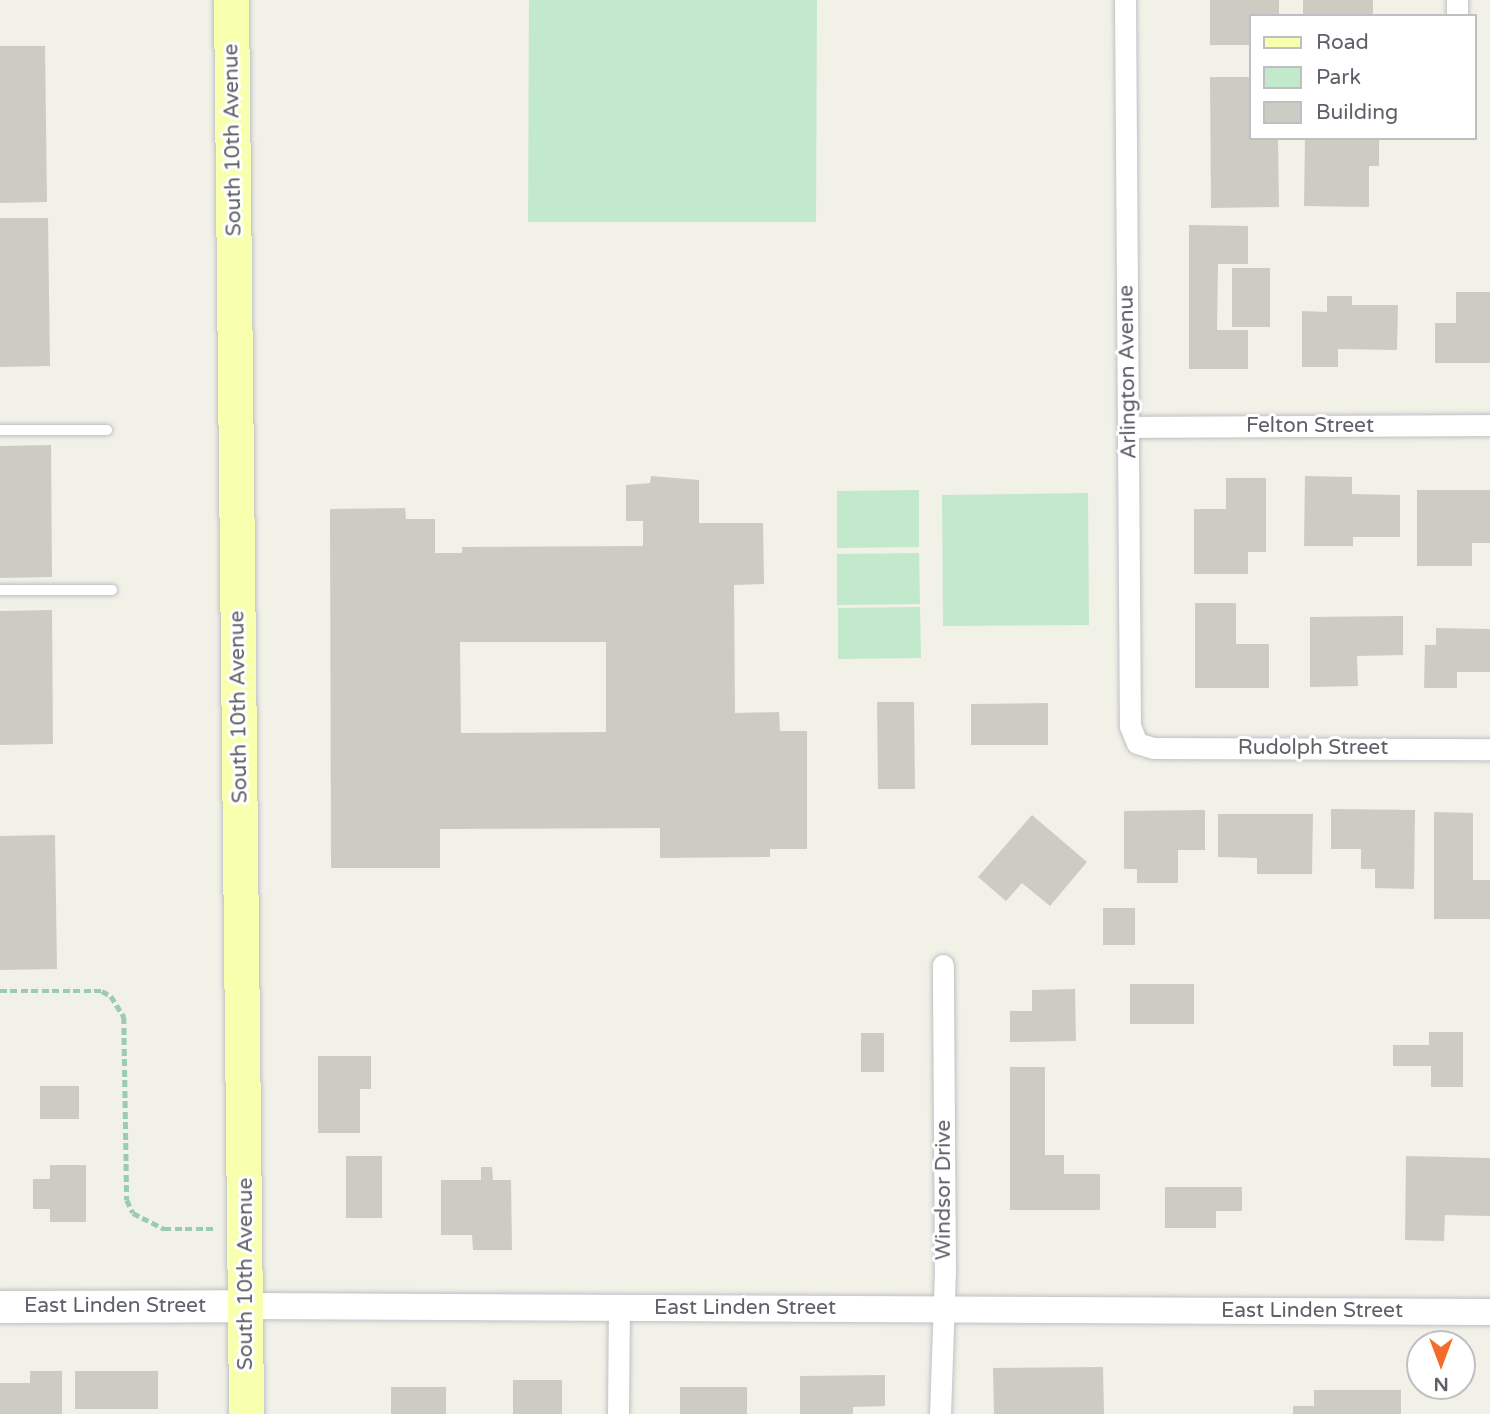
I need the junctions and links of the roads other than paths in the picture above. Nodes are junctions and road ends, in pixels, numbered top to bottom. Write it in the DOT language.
graph roads {
  1 [pos="231,0"];
  2 [pos="1125,0"];
  3 [pos="1490,425"];
  4 [pos="1129,427"];
  5 [pos="0,430"];
  6 [pos="107,430"];
  7 [pos="0,590"];
  8 [pos="112,590"];
  9 [pos="1137,743"];
  10 [pos="1490,749"];
  11 [pos="943,965"];
  12 [pos="246,1306"];
  13 [pos="0,1307"];
  14 [pos="619,1308"];
  15 [pos="943,1310"];
  16 [pos="1490,1312"];
  17 [pos="246,1414"];
  18 [pos="618,1414"];
  19 [pos="940,1414"];
  1 -- 12 [label="main road, South 10th Avenue"];
  2 -- 4 [label="street, Arlington Avenue"];
  3 -- 4 [label="street, Felton Street"];
  4 -- 9 [label="street, Arlington Avenue"];
  5 -- 6 [label="lane"];
  7 -- 8 [label="lane"];
  9 -- 10 [label="street, Rudolph Street"];
  11 -- 15 [label="street, Windsor Drive"];
  12 -- 13 [label="main road, East Linden Street"];
  12 -- 14 [label="street, East Linden Street"];
  12 -- 17 [label="main road, South 10th Avenue"];
  14 -- 15 [label="street, East Linden Street"];
  14 -- 18 [label="street"];
  15 -- 16 [label="street, East Linden Street"];
  15 -- 19 [label="street, Windsor Drive"];
}
